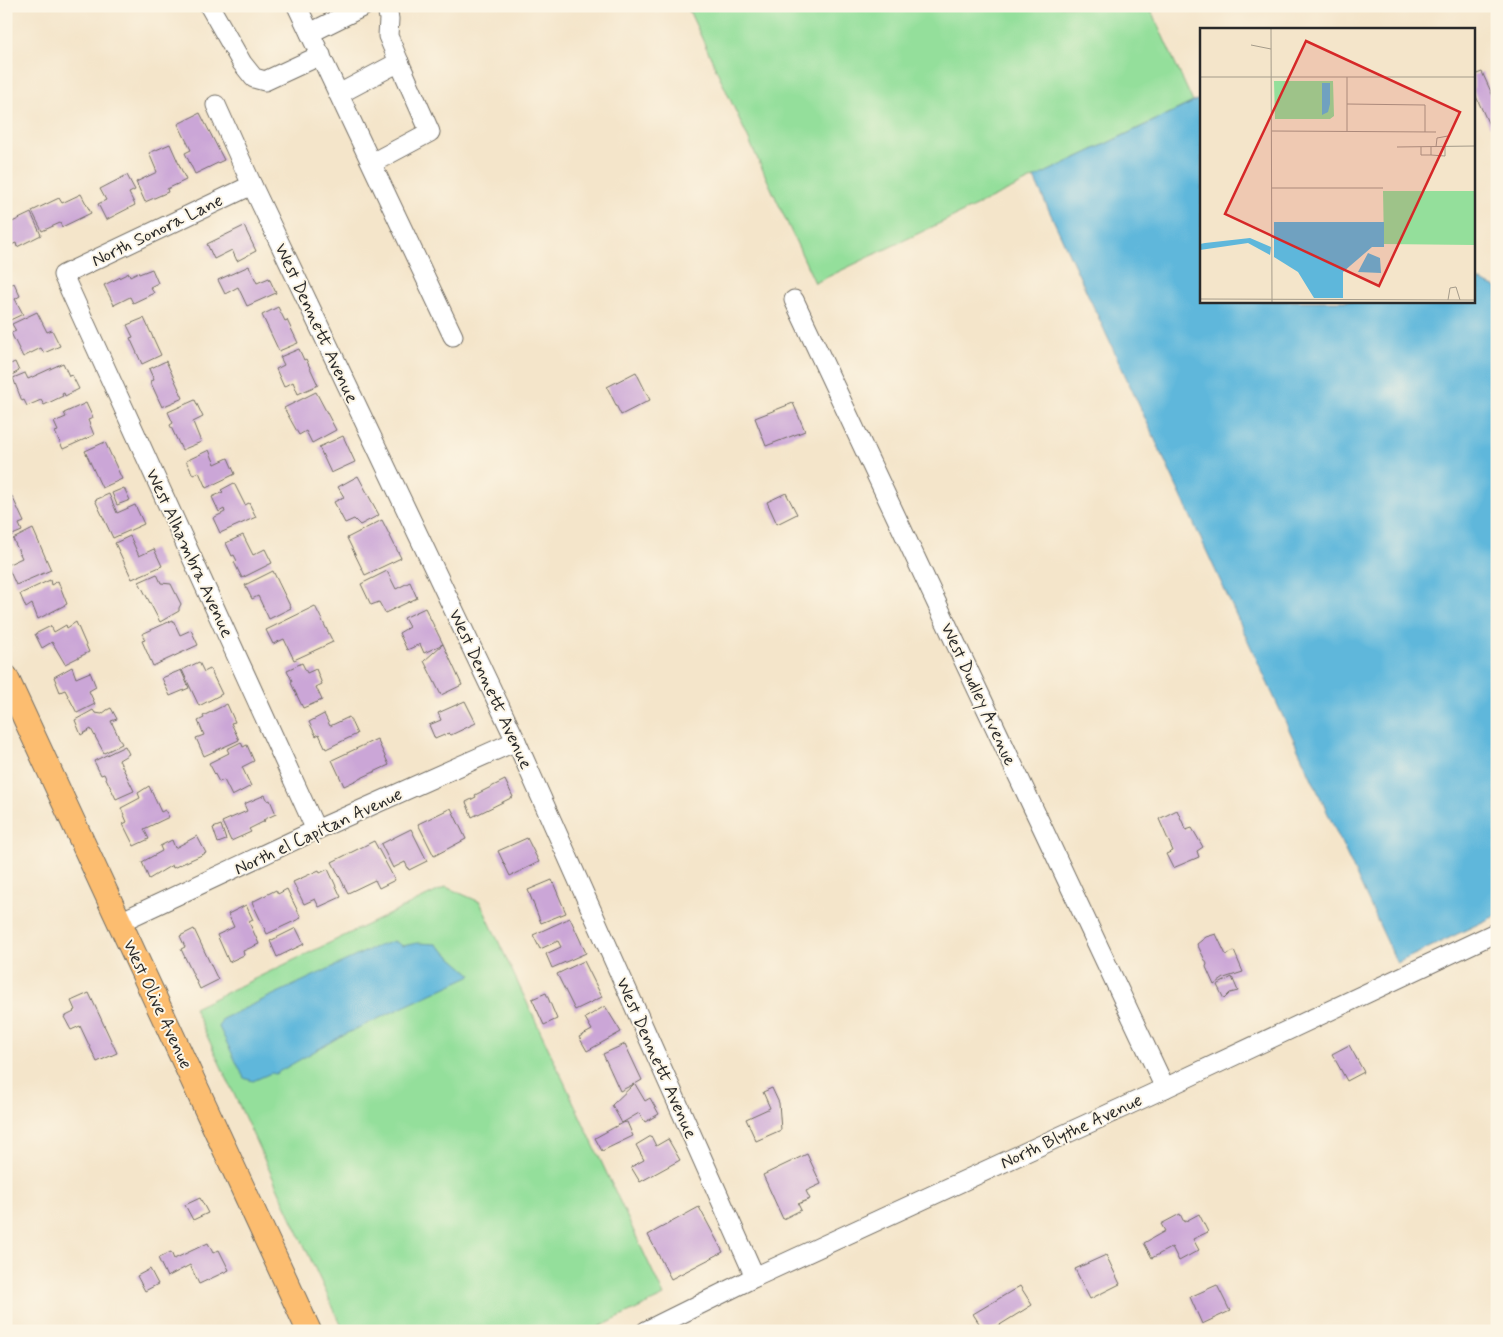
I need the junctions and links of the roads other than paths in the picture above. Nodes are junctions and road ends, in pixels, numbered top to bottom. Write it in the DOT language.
graph roads {
  1 [pos="297,6"];
  2 [pos="364,6"];
  3 [pos="387,6"];
  4 [pos="210,7"];
  5 [pos="310,33"];
  6 [pos="321,55"];
  7 [pos="399,62"];
  8 [pos="339,94"];
  9 [pos="216,105"];
  10 [pos="372,163"];
  11 [pos="252,184"];
  12 [pos="63,275"];
  13 [pos="794,300"];
  14 [pos="453,336"];
  15 [pos="6,677"];
  16 [pos="516,741"];
  17 [pos="316,830"];
  18 [pos="120,922"];
  19 [pos="1497,932"];
  20 [pos="1165,1088"];
  21 [pos="755,1277"];
  22 [pos="309,1331"];
  23 [pos="646,1331"];
  1 -- 5 [label="street"];
  2 -- 5 [label="street"];
  3 -- 7 [label="street"];
  4 -- 6 [label="street"];
  5 -- 6 [label="street"];
  6 -- 8 [label="street"];
  7 -- 8 [label="street"];
  7 -- 10 [label="street"];
  8 -- 10 [label="street"];
  9 -- 11 [label="street, West Dennett Avenue"];
  10 -- 14 [label="street"];
  11 -- 12 [label="street, North Sonora Lane"];
  11 -- 16 [label="street, West Dennett Avenue"];
  12 -- 17 [label="street, West Alhambra Avenue"];
  13 -- 20 [label="street, West Dudley Avenue"];
  15 -- 18 [label="main road, West Olive Avenue"];
  16 -- 17 [label="street, North el Capitan Avenue"];
  16 -- 21 [label="street, West Dennett Avenue"];
  17 -- 18 [label="street, North el Capitan Avenue"];
  18 -- 22 [label="main road, West Olive Avenue"];
  19 -- 20 [label="street, North Blythe Avenue"];
  20 -- 21 [label="street, North Blythe Avenue"];
  21 -- 23 [label="street, North Blythe Avenue"];
}
